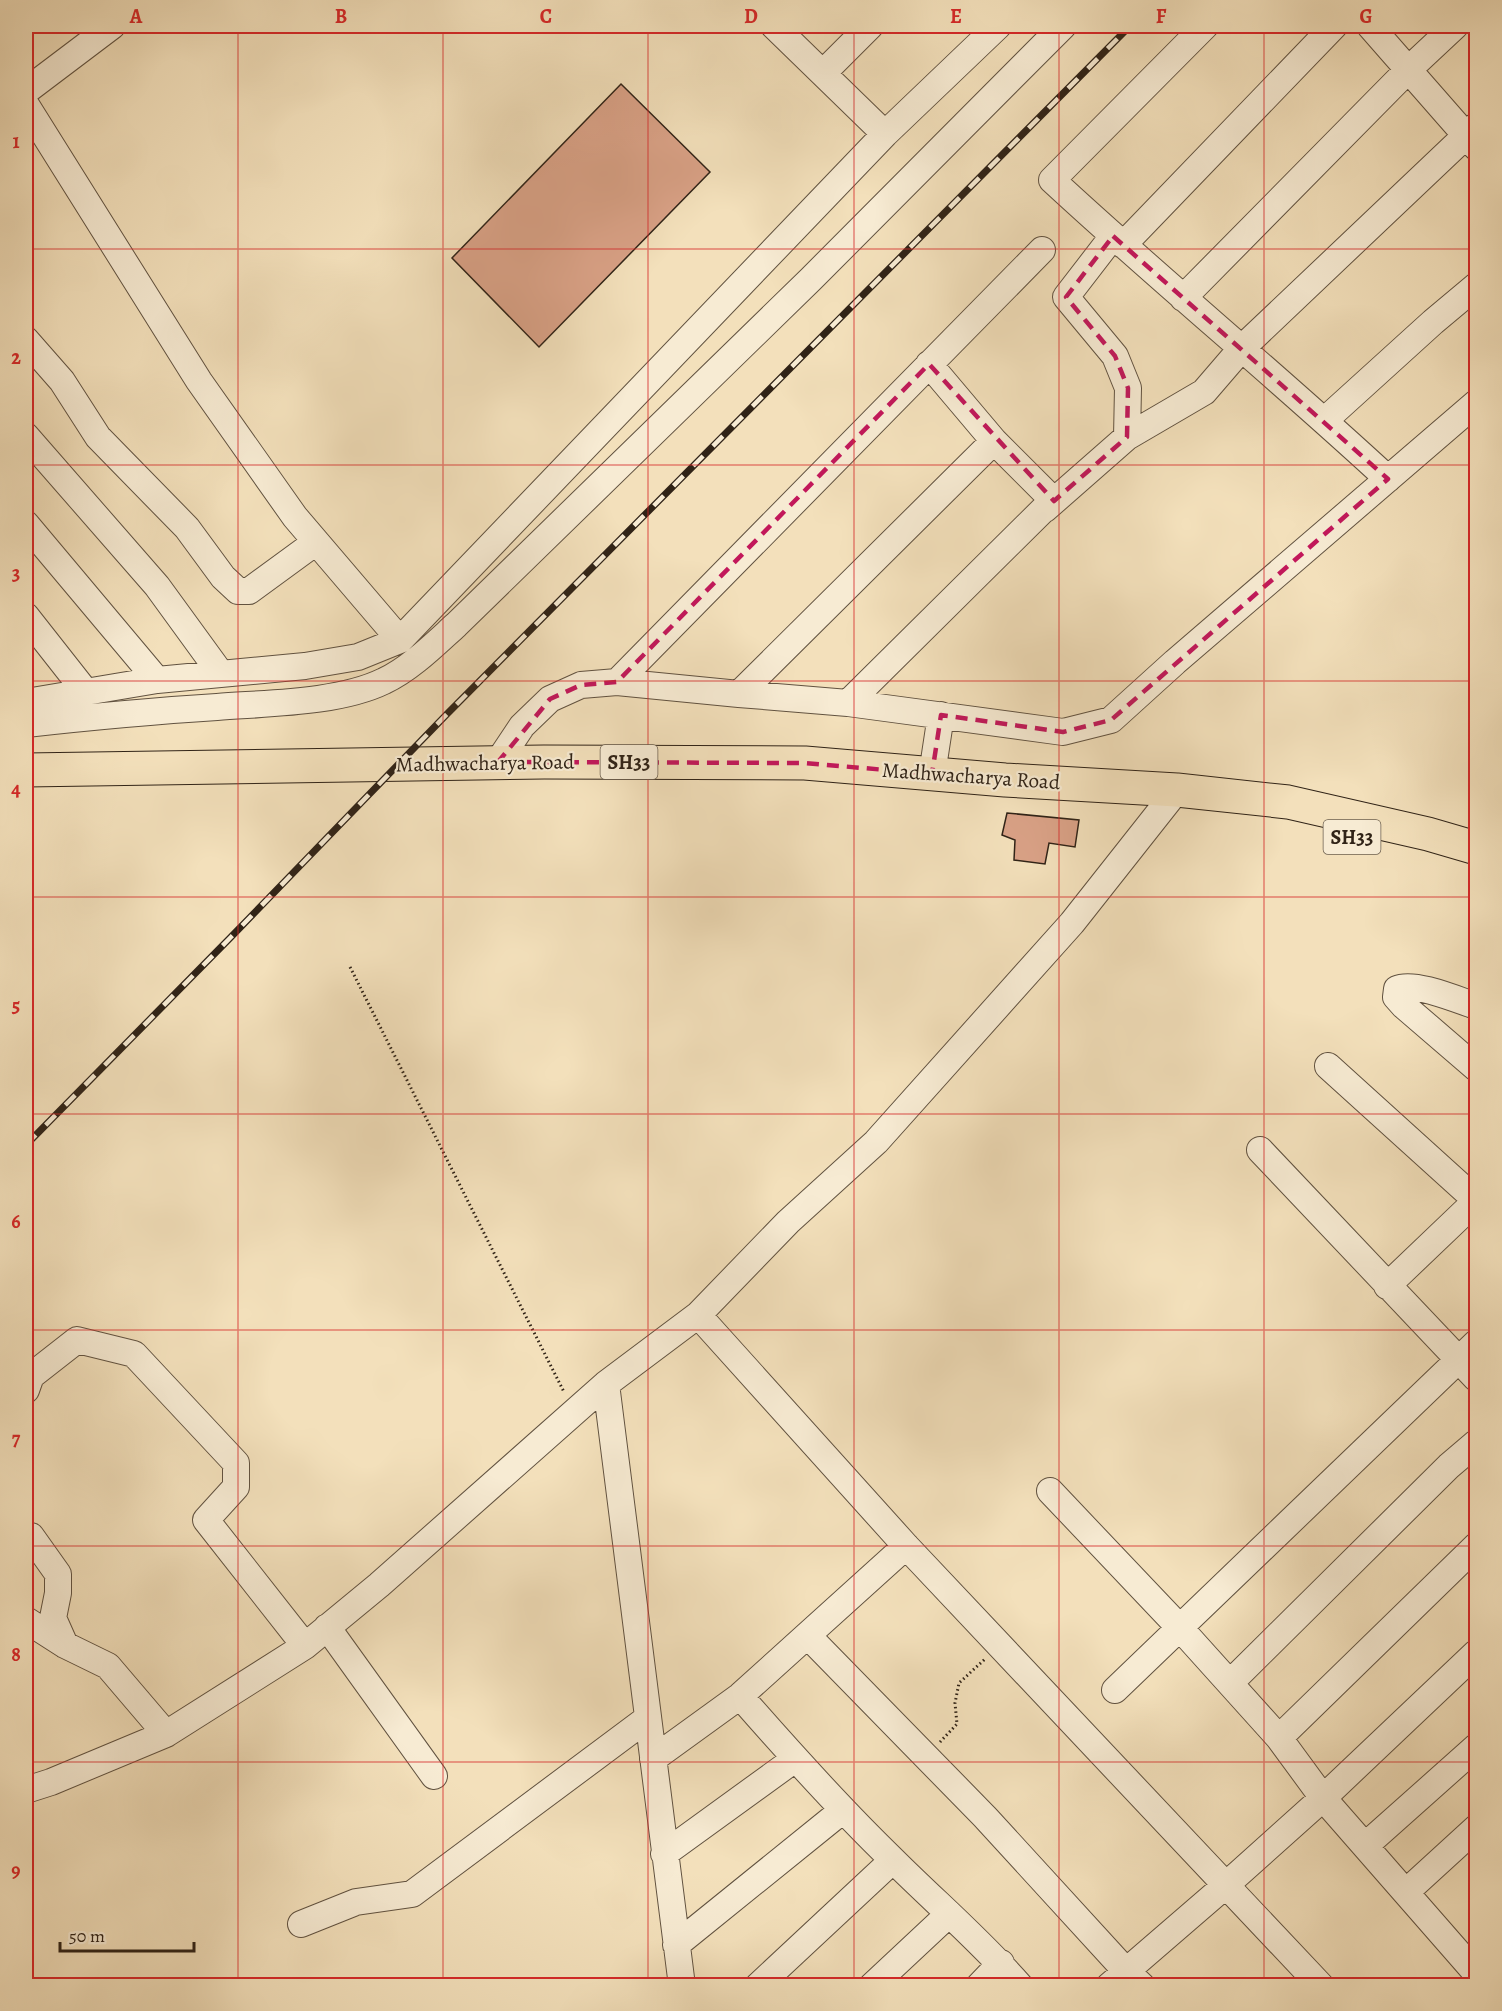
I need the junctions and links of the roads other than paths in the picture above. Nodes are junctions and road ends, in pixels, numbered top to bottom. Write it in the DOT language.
graph roads {
  1 [pos="112,26"];
  2 [pos="774,26"];
  3 [pos="870,26"];
  4 [pos="998,26"];
  5 [pos="1063,26"];
  6 [pos="1205,26"];
  7 [pos="1334,26"];
  8 [pos="1370,26"];
  9 [pos="1455,26"];
  10 [pos="1408,70"];
  11 [pos="823,73"];
  12 [pos="26,91"];
  13 [pos="26,105"];
  14 [pos="885,134"];
  15 [pos="1473,136"];
  16 [pos="34,139"];
  17 [pos="1118,241"];
  18 [pos="1042,250"];
  19 [pos="1476,286"];
  20 [pos="1183,298"];
  21 [pos="26,340"];
  22 [pos="1241,349"];
  23 [pos="929,364"];
  24 [pos="1476,404"];
  25 [pos="1325,420"];
  26 [pos="26,436"];
  27 [pos="1127,437"];
  28 [pos="994,441"];
  29 [pos="1388,479"];
  30 [pos="1045,508"];
  31 [pos="26,524"];
  32 [pos="316,542"];
  33 [pos="26,616"];
  34 [pos="400,640"];
  35 [pos="222,674"];
  36 [pos="157,680"];
  37 [pos="617,682"];
  38 [pos="85,691"];
  39 [pos="739,694"];
  40 [pos="848,702"];
  41 [pos="26,707"];
  42 [pos="941,715"];
  43 [pos="498,762"];
  44 [pos="26,770"];
  45 [pos="932,774"];
  46 [pos="1177,790"];
  47 [pos="1232,797"];
  48 [pos="1476,848"];
  49 [pos="1476,868"];
  50 [pos="1476,1006"];
  51 [pos="1328,1066"];
  52 [pos="1476,1068"];
  53 [pos="1260,1150"];
  54 [pos="1476,1200"];
  55 [pos="1387,1286"];
  56 [pos="699,1315"];
  57 [pos="1468,1351"];
  58 [pos="1476,1378"];
  59 [pos="606,1384"];
  60 [pos="26,1390"];
  61 [pos="1476,1443"];
  62 [pos="1050,1491"];
  63 [pos="31,1536"];
  64 [pos="906,1546"];
  65 [pos="1476,1546"];
  66 [pos="26,1620"];
  67 [pos="327,1627"];
  68 [pos="1180,1628"];
  69 [pos="808,1636"];
  70 [pos="65,1645"];
  71 [pos="305,1646"];
  72 [pos="1476,1653"];
  73 [pos="1230,1683"];
  74 [pos="1115,1690"];
  75 [pos="740,1696"];
  76 [pos="648,1718"];
  77 [pos="166,1734"];
  78 [pos="1279,1738"];
  79 [pos="1476,1747"];
  80 [pos="795,1759"];
  81 [pos="653,1760"];
  82 [pos="434,1776"];
  83 [pos="26,1790"];
  84 [pos="1323,1798"];
  85 [pos="843,1810"];
  86 [pos="1476,1828"];
  87 [pos="1366,1845"];
  88 [pos="664,1854"];
  89 [pos="893,1860"];
  90 [pos="1226,1885"];
  91 [pos="1406,1892"];
  92 [pos="949,1914"];
  93 [pos="301,1924"];
  94 [pos="676,1945"];
  95 [pos="1000,1963"];
  96 [pos="1476,1973"];
  97 [pos="1125,1980"];
  98 [pos="682,1986"];
  99 [pos="758,1986"];
  100 [pos="872,1986"];
  101 [pos="979,1986"];
  102 [pos="1020,1986"];
  103 [pos="1321,1986"];
  1 -- 12 [label="street"];
  2 -- 11 [label="street"];
  3 -- 11 [label="street"];
  4 -- 14 [label="street"];
  5 -- 41 [label="street"];
  6 -- 17 [label="street"];
  7 -- 17 [label="street"];
  8 -- 10 [label="street"];
  9 -- 10 [label="street"];
  10 -- 15 [label="street"];
  10 -- 20 [label="street"];
  11 -- 14 [label="street"];
  13 -- 16 [label="street"];
  14 -- 34 [label="street"];
  15 -- 22 [label="street"];
  16 -- 32 [label="street"];
  17 -- 20 [label="street"];
  17 -- 27 [label="street"];
  18 -- 23 [label="street"];
  19 -- 25 [label="street"];
  20 -- 22 [label="street"];
  21 -- 32 [label="street"];
  22 -- 25 [label="street"];
  22 -- 27 [label="street"];
  23 -- 28 [label="street"];
  23 -- 37 [label="street"];
  24 -- 29 [label="street"];
  25 -- 29 [label="street"];
  26 -- 35 [label="street"];
  27 -- 30 [label="street"];
  28 -- 30 [label="street"];
  28 -- 39 [label="street"];
  29 -- 42 [label="street"];
  30 -- 40 [label="street"];
  31 -- 36 [label="street"];
  32 -- 34 [label="street"];
  33 -- 38 [label="street"];
  34 -- 35 [label="street"];
  35 -- 36 [label="street"];
  36 -- 38 [label="street"];
  37 -- 39 [label="street"];
  37 -- 43 [label="street"];
  38 -- 41 [label="street"];
  39 -- 40 [label="street"];
  40 -- 42 [label="street"];
  42 -- 45 [label="street"];
  43 -- 44 [label="main road, Madhwacharya Road / SH33"];
  43 -- 45 [label="main road, Madhwacharya Road / SH33"];
  45 -- 46 [label="main road, Madhwacharya Road / SH33"];
  46 -- 47 [label="main road, Madhwacharya Road / SH33"];
  46 -- 56 [label="street"];
  47 -- 48 [label="main road, Madhwacharya Road"];
  47 -- 49 [label="main road, Madhwacharya Road / SH33"];
  50 -- 52 [label="street"];
  51 -- 54 [label="street"];
  53 -- 55 [label="street"];
  54 -- 55 [label="street"];
  55 -- 57 [label="street"];
  56 -- 59 [label="street"];
  56 -- 64 [label="street"];
  57 -- 58 [label="street"];
  57 -- 68 [label="street"];
  59 -- 67 [label="street"];
  59 -- 76 [label="street"];
  60 -- 71 [label="street"];
  61 -- 73 [label="street"];
  62 -- 68 [label="street"];
  63 -- 70 [label="street"];
  64 -- 69 [label="street"];
  64 -- 90 [label="street"];
  65 -- 78 [label="street"];
  66 -- 70 [label="street"];
  67 -- 71 [label="street"];
  67 -- 82 [label="street"];
  68 -- 73 [label="street"];
  68 -- 74 [label="street"];
  69 -- 75 [label="street"];
  69 -- 97 [label="street"];
  70 -- 77 [label="street"];
  71 -- 77 [label="street"];
  72 -- 84 [label="street"];
  73 -- 78 [label="street"];
  75 -- 80 [label="street"];
  75 -- 81 [label="street"];
  76 -- 81 [label="street"];
  76 -- 93 [label="street"];
  77 -- 83 [label="street"];
  78 -- 84 [label="street"];
  79 -- 87 [label="street"];
  80 -- 85 [label="street"];
  80 -- 88 [label="street"];
  81 -- 88 [label="street"];
  84 -- 87 [label="street"];
  84 -- 90 [label="street"];
  85 -- 89 [label="street"];
  85 -- 94 [label="street"];
  86 -- 91 [label="street"];
  87 -- 91 [label="street"];
  88 -- 94 [label="street"];
  89 -- 92 [label="street"];
  89 -- 99 [label="street"];
  90 -- 97 [label="street"];
  90 -- 103 [label="street"];
  91 -- 96 [label="street"];
  92 -- 95 [label="street"];
  92 -- 100 [label="street"];
  94 -- 98 [label="street"];
  95 -- 101 [label="street"];
  95 -- 102 [label="street"];
}
